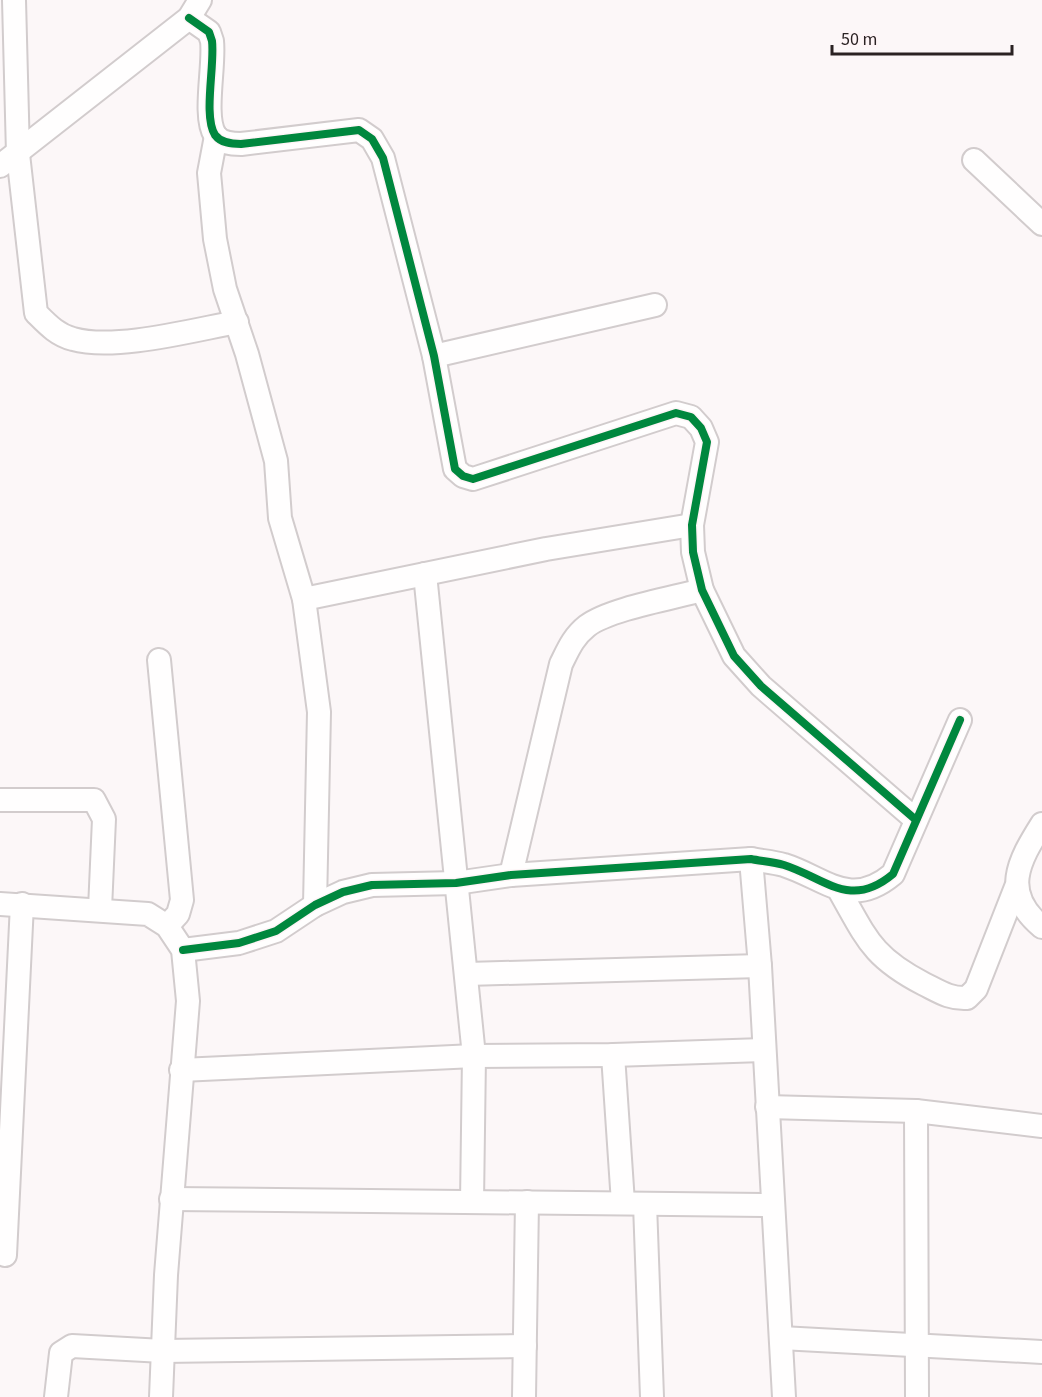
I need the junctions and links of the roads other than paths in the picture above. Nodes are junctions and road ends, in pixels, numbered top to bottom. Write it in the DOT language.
graph roads {
  1 [pos="14,0"];
  2 [pos="195,9"];
  3 [pos="216,136"];
  4 [pos="9,160"];
  5 [pos="974,160"];
  6 [pos="1042,224"];
  7 [pos="655,305"];
  8 [pos="237,322"];
  9 [pos="434,356"];
  10 [pos="692,525"];
  11 [pos="425,574"];
  12 [pos="702,590"];
  13 [pos="304,599"];
  14 [pos="159,660"];
  15 [pos="960,720"];
  16 [pos="0,800"];
  17 [pos="916,820"];
  18 [pos="1042,824"];
  19 [pos="751,860"];
  20 [pos="511,875"];
  21 [pos="456,883"];
  22 [pos="1016,887"];
  23 [pos="839,890"];
  24 [pos="11,904"];
  25 [pos="315,904"];
  26 [pos="100,909"];
  27 [pos="167,926"];
  28 [pos="1042,927"];
  29 [pos="183,950"];
  30 [pos="760,966"];
  31 [pos="467,974"];
  32 [pos="763,1050"];
  33 [pos="474,1056"];
  34 [pos="613,1056"];
  35 [pos="181,1070"];
  36 [pos="767,1107"];
  37 [pos="916,1111"];
  38 [pos="1042,1126"];
  39 [pos="171,1199"];
  40 [pos="472,1202"];
  41 [pos="527,1202"];
  42 [pos="634,1204"];
  43 [pos="773,1205"];
  44 [pos="5,1255"];
  45 [pos="781,1338"];
  46 [pos="916,1345"];
  47 [pos="525,1346"];
  48 [pos="163,1352"];
  49 [pos="1042,1352"];
  50 [pos="56,1397"];
  51 [pos="161,1397"];
  52 [pos="525,1397"];
  53 [pos="652,1397"];
  54 [pos="784,1397"];
  55 [pos="917,1397"];
  1 -- 4 [label="street"];
  2 -- 3 [label="street"];
  2 -- 4 [label="street"];
  3 -- 8 [label="street"];
  3 -- 9 [label="street"];
  4 -- 8 [label="street"];
  5 -- 6 [label="street"];
  7 -- 9 [label="street"];
  8 -- 13 [label="street"];
  9 -- 10 [label="street"];
  10 -- 11 [label="street"];
  10 -- 12 [label="street"];
  11 -- 13 [label="street"];
  11 -- 21 [label="street"];
  12 -- 17 [label="street"];
  12 -- 20 [label="street"];
  13 -- 25 [label="street"];
  14 -- 27 [label="street"];
  15 -- 17 [label="street"];
  16 -- 26 [label="street"];
  17 -- 23 [label="street"];
  18 -- 22 [label="street"];
  19 -- 20 [label="street"];
  19 -- 23 [label="street"];
  19 -- 30 [label="street"];
  20 -- 21 [label="street"];
  21 -- 25 [label="street"];
  21 -- 31 [label="street"];
  22 -- 23 [label="street"];
  22 -- 28 [label="street"];
  24 -- 26 [label="street"];
  24 -- 44 [label="street"];
  25 -- 29 [label="street"];
  26 -- 27 [label="street"];
  27 -- 29 [label="street"];
  29 -- 35 [label="street"];
  30 -- 31 [label="street"];
  30 -- 32 [label="street"];
  31 -- 33 [label="street"];
  32 -- 34 [label="street"];
  32 -- 36 [label="street"];
  33 -- 34 [label="street"];
  33 -- 35 [label="street"];
  33 -- 40 [label="street"];
  34 -- 42 [label="street"];
  35 -- 39 [label="street"];
  36 -- 37 [label="street"];
  36 -- 43 [label="street"];
  37 -- 38 [label="street"];
  37 -- 46 [label="street"];
  39 -- 40 [label="street"];
  39 -- 48 [label="street"];
  40 -- 41 [label="street"];
  41 -- 42 [label="street"];
  41 -- 47 [label="street"];
  42 -- 43 [label="street"];
  42 -- 53 [label="street"];
  43 -- 45 [label="street"];
  45 -- 46 [label="street"];
  45 -- 54 [label="street"];
  46 -- 49 [label="street"];
  46 -- 55 [label="street"];
  47 -- 48 [label="street"];
  47 -- 52 [label="street"];
  48 -- 50 [label="street"];
  48 -- 51 [label="street"];
}
